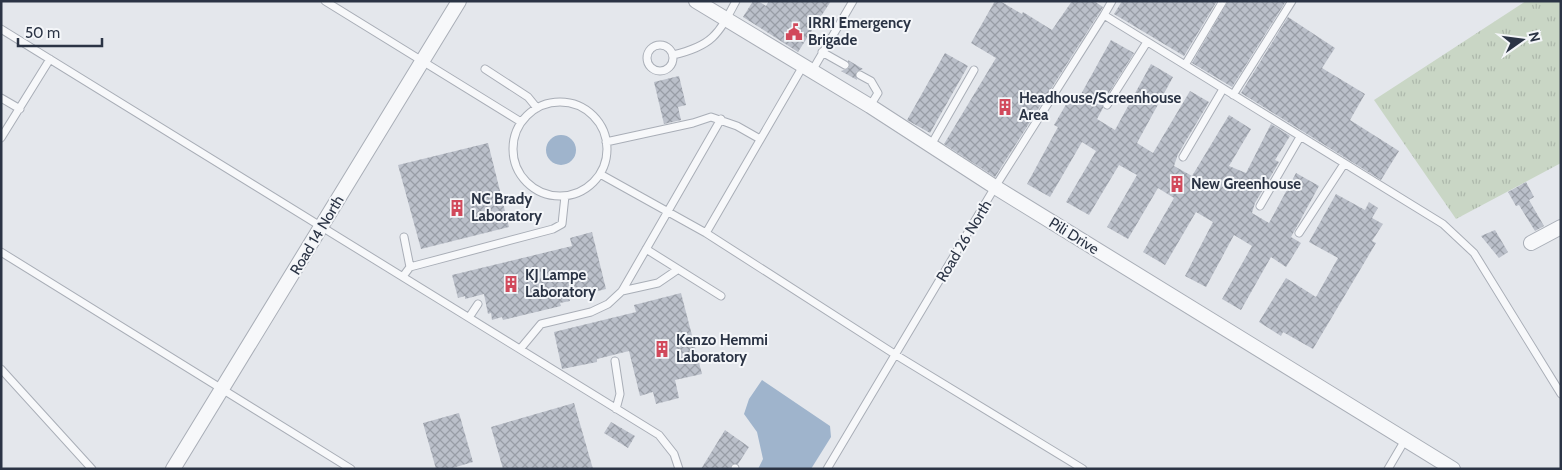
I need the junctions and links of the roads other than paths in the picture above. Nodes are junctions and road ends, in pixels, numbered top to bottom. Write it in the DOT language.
graph roads {
  1 [pos="325,1"];
  2 [pos="459,1"];
  3 [pos="696,1"];
  4 [pos="736,1"];
  5 [pos="853,1"];
  6 [pos="1112,1"];
  7 [pos="1224,1"];
  8 [pos="1292,1"];
  9 [pos="1104,15"];
  10 [pos="727,19"];
  11 [pos="1,29"];
  12 [pos="1147,42"];
  13 [pos="822,52"];
  14 [pos="673,55"];
  15 [pos="50,59"];
  16 [pos="422,60"];
  17 [pos="845,65"];
  18 [pos="1185,65"];
  19 [pos="807,68"];
  20 [pos="485,69"];
  21 [pos="974,70"];
  22 [pos="860,75"];
  23 [pos="1223,89"];
  24 [pos="1232,95"];
  25 [pos="1,98"];
  26 [pos="1106,105"];
  27 [pos="870,106"];
  28 [pos="537,108"];
  29 [pos="20,109"];
  30 [pos="720,119"];
  31 [pos="521,122"];
  32 [pos="1300,136"];
  33 [pos="1,138"];
  34 [pos="760,140"];
  35 [pos="606,142"];
  36 [pos="931,145"];
  37 [pos="1183,157"];
  38 [pos="1344,164"];
  39 [pos="600,174"];
  40 [pos="995,187"];
  41 [pos="564,196"];
  42 [pos="1260,206"];
  43 [pos="668,212"];
  44 [pos="323,226"];
  45 [pos="1561,227"];
  46 [pos="706,233"];
  47 [pos="1299,233"];
  48 [pos="404,237"];
  49 [pos="1531,243"];
  50 [pos="646,249"];
  51 [pos="1,252"];
  52 [pos="410,267"];
  53 [pos="677,270"];
  54 [pos="404,275"];
  55 [pos="622,291"];
  56 [pos="721,296"];
  57 [pos="478,304"];
  58 [pos="470,316"];
  59 [pos="521,348"];
  60 [pos="896,355"];
  61 [pos="615,361"];
  62 [pos="1,369"];
  63 [pos="222,389"];
  64 [pos="1561,394"];
  65 [pos="616,409"];
  66 [pos="1406,440"];
  67 [pos="92,469"];
  68 [pos="173,469"];
  69 [pos="350,469"];
  70 [pos="679,469"];
  71 [pos="827,469"];
  72 [pos="1083,469"];
  73 [pos="1388,469"];
  74 [pos="1453,469"];
  1 -- 16 [label="lane"];
  2 -- 16 [label="street, Road 14 North"];
  3 -- 10 [label="street, Pili Drive"];
  4 -- 10 [label="lane"];
  5 -- 13 [label="lane"];
  6 -- 9 [label="lane, Road 26 North"];
  7 -- 18 [label="lane"];
  8 -- 24 [label="lane"];
  9 -- 12 [label="lane"];
  9 -- 40 [label="lane, Road 26 North"];
  10 -- 14 [label="lane"];
  10 -- 19 [label="street, Pili Drive"];
  11 -- 15 [label="lane"];
  12 -- 18 [label="lane"];
  12 -- 26 [label="lane"];
  13 -- 17 [label="lane"];
  13 -- 19 [label="lane"];
  15 -- 29 [label="lane"];
  15 -- 44 [label="lane"];
  16 -- 31 [label="lane"];
  16 -- 44 [label="street, Road 14 North"];
  18 -- 23 [label="lane"];
  19 -- 27 [label="street, Pili Drive"];
  19 -- 34 [label="lane"];
  20 -- 28 [label="lane"];
  21 -- 36 [label="lane"];
  22 -- 27 [label="lane"];
  23 -- 24 [label="lane"];
  23 -- 37 [label="lane"];
  24 -- 32 [label="lane"];
  25 -- 29 [label="lane"];
  27 -- 36 [label="street, Pili Drive"];
  28 -- 31 [label="lane"];
  28 -- 35 [label="lane"];
  29 -- 33 [label="lane"];
  30 -- 34 [label="lane"];
  30 -- 35 [label="lane"];
  30 -- 43 [label="lane"];
  31 -- 41 [label="lane"];
  32 -- 38 [label="lane"];
  32 -- 42 [label="lane"];
  34 -- 46 [label="lane"];
  35 -- 39 [label="lane"];
  36 -- 40 [label="street, Pili Drive"];
  38 -- 47 [label="lane"];
  38 -- 64 [label="lane"];
  39 -- 41 [label="lane"];
  39 -- 43 [label="lane"];
  40 -- 60 [label="lane, Road 26 North"];
  40 -- 66 [label="street, Pili Drive"];
  41 -- 52 [label="lane"];
  43 -- 46 [label="lane"];
  43 -- 50 [label="lane"];
  44 -- 54 [label="lane"];
  44 -- 63 [label="street, Road 14 North"];
  45 -- 49 [label="street"];
  46 -- 60 [label="lane"];
  48 -- 52 [label="lane"];
  50 -- 53 [label="lane"];
  50 -- 55 [label="lane"];
  51 -- 63 [label="lane"];
  52 -- 54 [label="lane"];
  53 -- 55 [label="lane"];
  53 -- 56 [label="lane"];
  54 -- 58 [label="lane"];
  55 -- 59 [label="lane"];
  57 -- 58 [label="lane"];
  58 -- 59 [label="lane"];
  59 -- 65 [label="lane"];
  60 -- 71 [label="lane, Road 26 North"];
  60 -- 72 [label="lane"];
  61 -- 65 [label="lane"];
  62 -- 67 [label="lane"];
  63 -- 68 [label="street, Road 14 North"];
  63 -- 69 [label="lane"];
  65 -- 70 [label="lane"];
  66 -- 73 [label="lane"];
  66 -- 74 [label="street, Pili Drive"];
}
